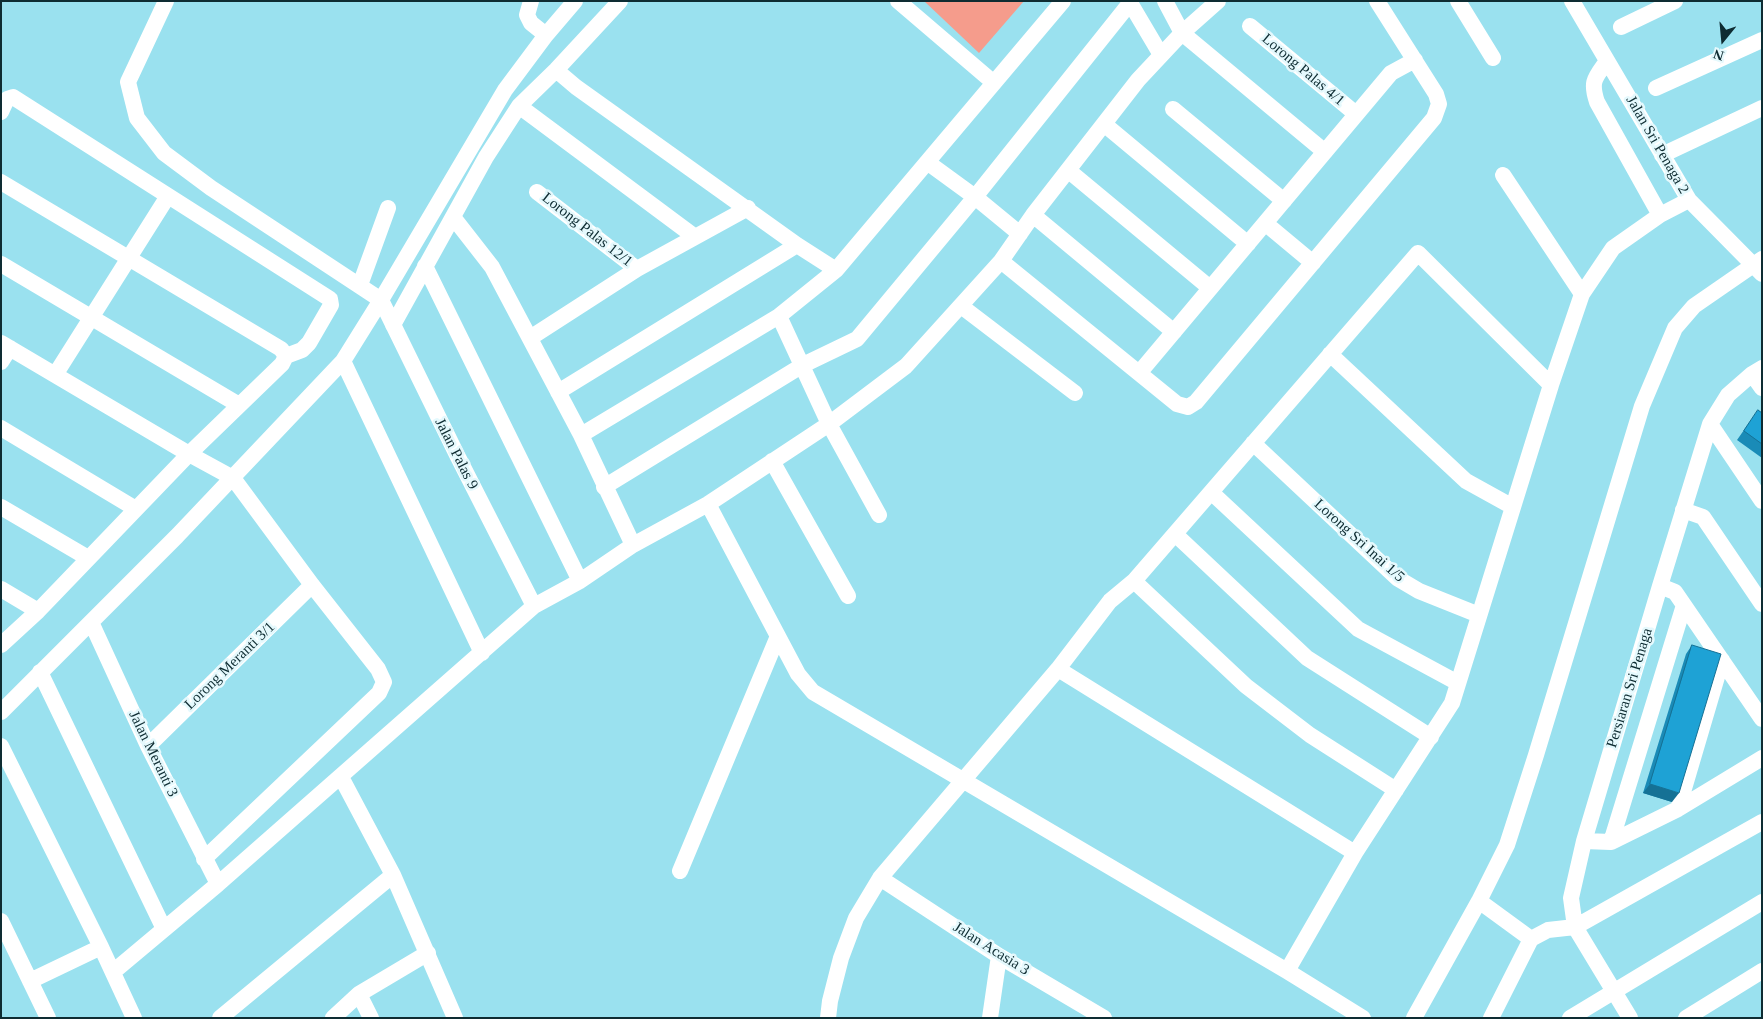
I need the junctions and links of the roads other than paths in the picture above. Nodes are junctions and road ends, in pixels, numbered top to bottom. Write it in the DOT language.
graph roads {
  1 [pos="166,1"];
  2 [pos="531,1"];
  3 [pos="575,1"];
  4 [pos="620,1"];
  5 [pos="898,1"];
  6 [pos="1063,1"];
  7 [pos="1165,1"];
  8 [pos="1218,1"];
  9 [pos="1377,1"];
  10 [pos="1458,1"];
  11 [pos="1572,1"];
  12 [pos="1676,1"];
  13 [pos="1130,2"];
  14 [pos="1250,26"];
  15 [pos="1621,27"];
  16 [pos="1182,33"];
  17 [pos="546,35"];
  18 [pos="1762,40"];
  19 [pos="1161,55"];
  20 [pos="1493,58"];
  21 [pos="1415,60"];
  22 [pos="1607,61"];
  23 [pos="556,70"];
  24 [pos="994,84"];
  25 [pos="1656,88"];
  26 [pos="519,106"];
  27 [pos="1173,108"];
  28 [pos="1762,108"];
  29 [pos="1,112"];
  30 [pos="1356,114"];
  31 [pos="1104,124"];
  32 [pos="1325,152"];
  33 [pos="1662,155"];
  34 [pos="927,162"];
  35 [pos="1069,171"];
  36 [pos="1503,175"];
  37 [pos="1,182"];
  38 [pos="537,192"];
  39 [pos="168,196"];
  40 [pos="975,197"];
  41 [pos="1689,200"];
  42 [pos="1284,201"];
  43 [pos="388,208"];
  44 [pos="748,208"];
  45 [pos="1033,215"];
  46 [pos="1660,215"];
  47 [pos="452,217"];
  48 [pos="1265,223"];
  49 [pos="1020,234"];
  50 [pos="695,237"];
  51 [pos="1248,244"];
  52 [pos="797,246"];
  53 [pos="129,257"];
  54 [pos="1002,261"];
  55 [pos="1314,262"];
  56 [pos="1,264"];
  57 [pos="424,266"];
  58 [pos="1759,266"];
  59 [pos="637,269"];
  60 [pos="836,270"];
  61 [pos="360,285"];
  62 [pos="1210,288"];
  63 [pos="1582,294"];
  64 [pos="381,300"];
  65 [pos="962,306"];
  66 [pos="779,316"];
  67 [pos="91,317"];
  68 [pos="393,325"];
  69 [pos="1174,332"];
  70 [pos="530,338"];
  71 [pos="4,351"];
  72 [pos="1330,354"];
  73 [pos="286,356"];
  74 [pos="344,362"];
  75 [pos="803,366"];
  76 [pos="1757,371"];
  77 [pos="1140,372"];
  78 [pos="55,375"];
  79 [pos="1551,385"];
  80 [pos="1762,388"];
  81 [pos="558,392"];
  82 [pos="1075,393"];
  83 [pos="239,405"];
  84 [pos="829,424"];
  85 [pos="1710,424"];
  86 [pos="1,428"];
  87 [pos="581,435"];
  88 [pos="1253,443"];
  89 [pos="189,454"];
  90 [pos="772,462"];
  91 [pos="233,478"];
  92 [pos="604,487"];
  93 [pos="1211,492"];
  94 [pos="1762,501"];
  95 [pos="708,504"];
  96 [pos="1,507"];
  97 [pos="1513,507"];
  98 [pos="136,509"];
  99 [pos="1683,510"];
  100 [pos="879,515"];
  101 [pos="1175,534"];
  102 [pos="633,545"];
  103 [pos="88,558"];
  104 [pos="580,581"];
  105 [pos="1134,581"];
  106 [pos="312,585"];
  107 [pos="1660,586"];
  108 [pos="1,589"];
  109 [pos="848,596"];
  110 [pos="1762,604"];
  111 [pos="1684,605"];
  112 [pos="534,606"];
  113 [pos="38,611"];
  114 [pos="1479,615"];
  115 [pos="91,622"];
  116 [pos="778,636"];
  117 [pos="1,645"];
  118 [pos="482,653"];
  119 [pos="1722,660"];
  120 [pos="1058,669"];
  121 [pos="40,672"];
  122 [pos="1458,683"];
  123 [pos="1,712"];
  124 [pos="1762,719"];
  125 [pos="1431,737"];
  126 [pos="1,746"];
  127 [pos="148,746"];
  128 [pos="1762,758"];
  129 [pos="341,777"];
  130 [pos="963,780"];
  131 [pos="1396,790"];
  132 [pos="1678,809"];
  133 [pos="1762,822"];
  134 [pos="1584,841"];
  135 [pos="1611,842"];
  136 [pos="1355,853"];
  137 [pos="204,859"];
  138 [pos="680,871"];
  139 [pos="393,875"];
  140 [pos="880,878"];
  141 [pos="218,884"];
  142 [pos="1479,901"];
  143 [pos="1762,902"];
  144 [pos="1,921"];
  145 [pos="1575,927"];
  146 [pos="164,929"];
  147 [pos="1531,939"];
  148 [pos="101,947"];
  149 [pos="428,953"];
  150 [pos="999,956"];
  151 [pos="1287,971"];
  152 [pos="113,972"];
  153 [pos="1762,972"];
  154 [pos="30,981"];
  155 [pos="1614,991"];
  156 [pos="359,994"];
  157 [pos="48,1018"];
  158 [pos="134,1018"];
  159 [pos="220,1018"];
  160 [pos="333,1018"];
  161 [pos="371,1018"];
  162 [pos="455,1018"];
  163 [pos="828,1018"];
  164 [pos="990,1018"];
  165 [pos="1104,1018"];
  166 [pos="1363,1018"];
  167 [pos="1414,1018"];
  168 [pos="1490,1018"];
  169 [pos="1570,1018"];
  170 [pos="1630,1018"];
  171 [pos="1686,1018"];
  1 -- 61 [label="street"];
  2 -- 17 [label="street"];
  3 -- 17 [label="street"];
  4 -- 23 [label="street"];
  5 -- 24 [label="street"];
  6 -- 24 [label="street"];
  7 -- 16 [label="street"];
  8 -- 16 [label="street"];
  9 -- 21 [label="street"];
  10 -- 20 [label="street"];
  11 -- 22 [label="street, Jalan Sri Penaga 2"];
  12 -- 15 [label="street"];
  13 -- 19 [label="street"];
  13 -- 40 [label="street"];
  14 -- 30 [label="street, Lorong Palas 4/1"];
  16 -- 19 [label="street"];
  16 -- 32 [label="street"];
  17 -- 64 [label="street"];
  18 -- 25 [label="street"];
  19 -- 31 [label="street"];
  21 -- 30 [label="street"];
  21 -- 55 [label="street"];
  22 -- 33 [label="street, Jalan Sri Penaga 2"];
  22 -- 46 [label="street"];
  23 -- 26 [label="street"];
  23 -- 44 [label="street"];
  24 -- 34 [label="street"];
  26 -- 47 [label="street"];
  26 -- 50 [label="street"];
  27 -- 42 [label="street"];
  28 -- 33 [label="street"];
  29 -- 39 [label="street"];
  30 -- 32 [label="street"];
  31 -- 35 [label="street"];
  31 -- 51 [label="street"];
  32 -- 42 [label="street"];
  33 -- 41 [label="street, Jalan Sri Penaga 2"];
  34 -- 40 [label="street"];
  34 -- 60 [label="street"];
  35 -- 45 [label="street"];
  35 -- 62 [label="street"];
  36 -- 63 [label="street"];
  37 -- 53 [label="street"];
  38 -- 59 [label="street, Lorong Palas 12/1"];
  39 -- 53 [label="street"];
  39 -- 73 [label="street"];
  40 -- 49 [label="street"];
  40 -- 75 [label="street"];
  41 -- 46 [label="street"];
  41 -- 58 [label="street, Jalan Sri Penaga 2"];
  42 -- 48 [label="street"];
  43 -- 61 [label="street"];
  44 -- 50 [label="street"];
  44 -- 52 [label="street"];
  45 -- 49 [label="street"];
  45 -- 69 [label="street"];
  46 -- 63 [label="street"];
  47 -- 57 [label="street"];
  47 -- 70 [label="street"];
  48 -- 51 [label="street"];
  48 -- 55 [label="street"];
  49 -- 54 [label="street"];
  50 -- 59 [label="street"];
  51 -- 62 [label="street"];
  52 -- 60 [label="street"];
  52 -- 81 [label="street"];
  53 -- 67 [label="street"];
  53 -- 73 [label="street"];
  54 -- 65 [label="street"];
  54 -- 77 [label="street"];
  55 -- 77 [label="street"];
  56 -- 67 [label="street"];
  57 -- 68 [label="street"];
  57 -- 104 [label="street"];
  58 -- 142 [label="street"];
  59 -- 70 [label="street"];
  60 -- 66 [label="street"];
  61 -- 64 [label="street"];
  62 -- 69 [label="street"];
  63 -- 79 [label="street"];
  64 -- 68 [label="street, Jalan Palas 9"];
  64 -- 74 [label="street"];
  65 -- 82 [label="street"];
  65 -- 84 [label="street"];
  66 -- 75 [label="street"];
  66 -- 87 [label="street"];
  67 -- 78 [label="street"];
  67 -- 83 [label="street"];
  68 -- 112 [label="street, Jalan Palas 9"];
  69 -- 77 [label="street"];
  70 -- 81 [label="street"];
  71 -- 78 [label="street"];
  72 -- 79 [label="street"];
  72 -- 88 [label="street"];
  72 -- 97 [label="street"];
  73 -- 83 [label="street"];
  74 -- 91 [label="street"];
  74 -- 118 [label="street"];
  75 -- 84 [label="street"];
  75 -- 92 [label="street"];
  76 -- 80 [label="street"];
  76 -- 85 [label="street, Persiaran Sri Penaga"];
  78 -- 89 [label="street"];
  79 -- 97 [label="street"];
  81 -- 87 [label="street"];
  83 -- 89 [label="street"];
  84 -- 90 [label="street"];
  84 -- 100 [label="street"];
  85 -- 94 [label="street"];
  85 -- 99 [label="street, Persiaran Sri Penaga"];
  86 -- 98 [label="street"];
  87 -- 92 [label="street"];
  88 -- 93 [label="street"];
  88 -- 114 [label="street, Lorong Sri Inai 1/5"];
  89 -- 91 [label="street"];
  89 -- 98 [label="street"];
  90 -- 95 [label="street"];
  90 -- 109 [label="street"];
  91 -- 106 [label="street"];
  91 -- 115 [label="street"];
  92 -- 102 [label="street"];
  93 -- 101 [label="street"];
  93 -- 122 [label="street"];
  95 -- 102 [label="street"];
  95 -- 116 [label="street"];
  96 -- 103 [label="street"];
  97 -- 114 [label="street"];
  98 -- 103 [label="street"];
  99 -- 107 [label="street, Persiaran Sri Penaga"];
  99 -- 110 [label="street"];
  101 -- 105 [label="street"];
  101 -- 125 [label="street"];
  102 -- 104 [label="street"];
  103 -- 113 [label="street"];
  104 -- 112 [label="street"];
  105 -- 120 [label="street"];
  105 -- 131 [label="street"];
  106 -- 127 [label="street, Lorong Meranti 3/1"];
  106 -- 137 [label="street"];
  107 -- 111 [label="street"];
  107 -- 134 [label="street, Persiaran Sri Penaga"];
  108 -- 113 [label="street"];
  111 -- 119 [label="street"];
  111 -- 135 [label="street"];
  112 -- 118 [label="street"];
  113 -- 117 [label="street"];
  114 -- 122 [label="street"];
  115 -- 121 [label="street"];
  115 -- 127 [label="street, Jalan Meranti 3"];
  116 -- 130 [label="street"];
  116 -- 138 [label="street"];
  118 -- 129 [label="street"];
  119 -- 124 [label="street"];
  119 -- 132 [label="street"];
  120 -- 130 [label="street"];
  120 -- 136 [label="street"];
  121 -- 123 [label="street"];
  121 -- 146 [label="street"];
  122 -- 125 [label="street"];
  125 -- 131 [label="street"];
  126 -- 148 [label="street"];
  127 -- 137 [label="street, Jalan Meranti 3"];
  128 -- 132 [label="street"];
  129 -- 139 [label="street"];
  129 -- 141 [label="street"];
  130 -- 140 [label="street"];
  130 -- 151 [label="street"];
  131 -- 136 [label="street"];
  132 -- 135 [label="street"];
  133 -- 145 [label="street"];
  134 -- 135 [label="street"];
  134 -- 145 [label="street, Persiaran Sri Penaga"];
  136 -- 151 [label="street"];
  137 -- 141 [label="street, Jalan Meranti 3"];
  139 -- 149 [label="street"];
  139 -- 159 [label="street"];
  140 -- 150 [label="street, Jalan Acasia 3"];
  140 -- 163 [label="street"];
  141 -- 146 [label="street"];
  142 -- 147 [label="street"];
  142 -- 167 [label="street"];
  143 -- 155 [label="street"];
  144 -- 154 [label="street"];
  145 -- 147 [label="street"];
  145 -- 155 [label="street, Persiaran Sri Penaga"];
  146 -- 152 [label="street"];
  147 -- 168 [label="street"];
  148 -- 152 [label="street"];
  148 -- 154 [label="street"];
  149 -- 156 [label="street"];
  149 -- 162 [label="street"];
  150 -- 164 [label="street"];
  150 -- 165 [label="street, Jalan Acasia 3"];
  151 -- 166 [label="street"];
  152 -- 158 [label="street"];
  153 -- 171 [label="street"];
  154 -- 157 [label="street"];
  155 -- 169 [label="street"];
  155 -- 170 [label="street, Persiaran Sri Penaga"];
  156 -- 160 [label="street"];
  156 -- 161 [label="street"];
}
